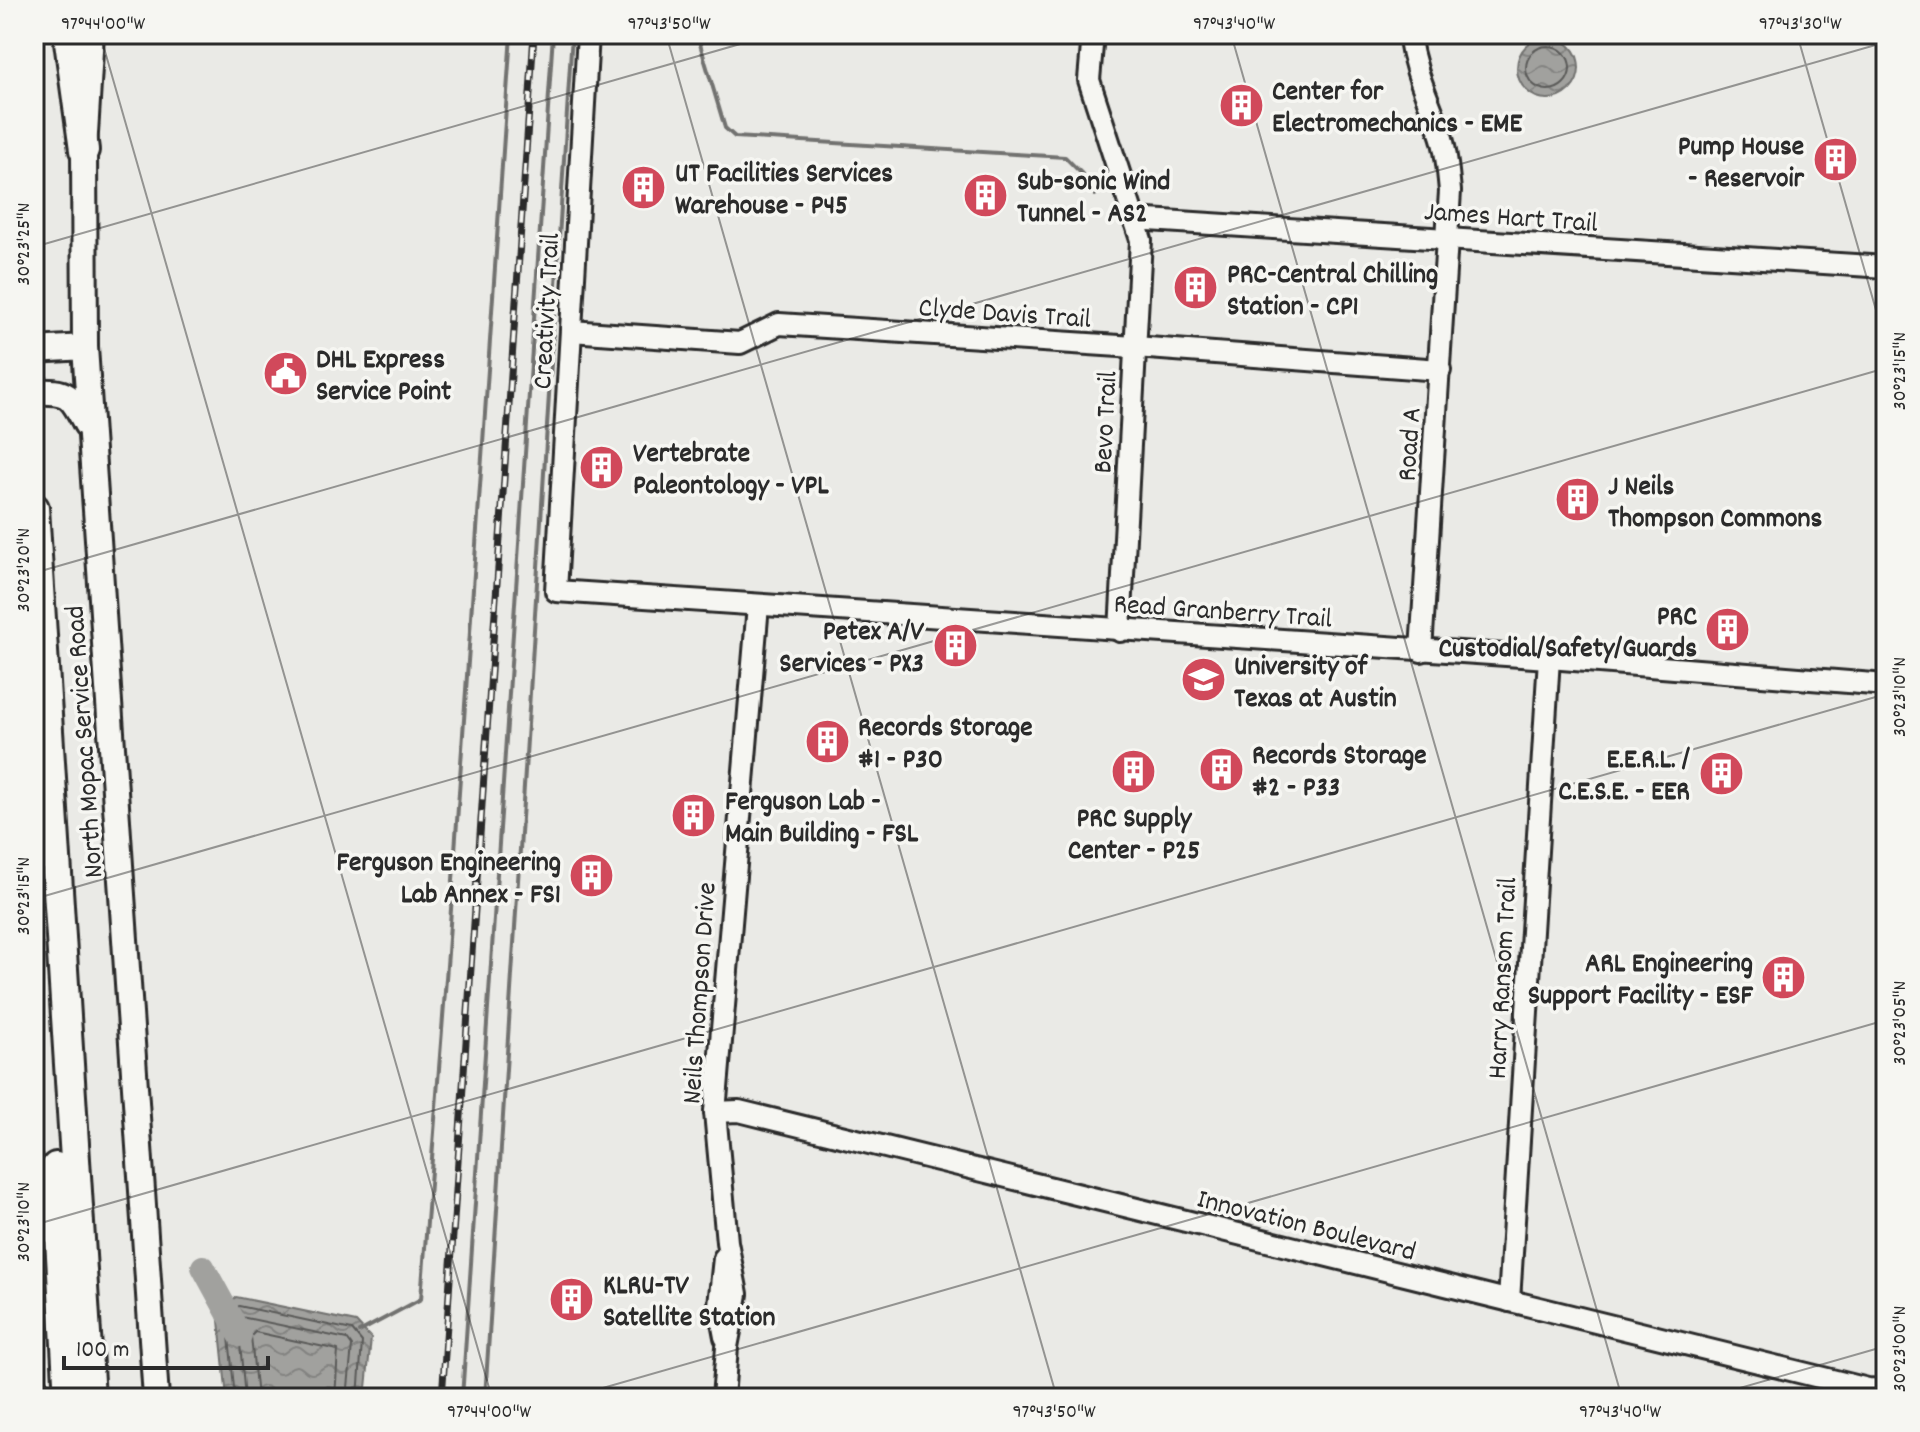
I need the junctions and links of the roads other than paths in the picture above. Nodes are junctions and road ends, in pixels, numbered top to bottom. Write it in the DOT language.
graph roads {
  1 [pos="68,34"];
  2 [pos="91,34"];
  3 [pos="588,34"];
  4 [pos="1093,34"];
  5 [pos="1409,34"];
  6 [pos="84,150"];
  7 [pos="1133,219"];
  8 [pos="1448,241"];
  9 [pos="1886,267"];
  10 [pos="571,331"];
  11 [pos="75,347"];
  12 [pos="1135,347"];
  13 [pos="34,350"];
  14 [pos="1440,370"];
  15 [pos="34,392"];
  16 [pos="89,429"];
  17 [pos="34,508"];
  18 [pos="556,591"];
  19 [pos="758,605"];
  20 [pos="1120,631"];
  21 [pos="1421,651"];
  22 [pos="1549,658"];
  23 [pos="1886,685"];
  24 [pos="34,802"];
  25 [pos="715,1112"];
  26 [pos="1509,1301"];
  27 [pos="34,1390"];
  28 [pos="1886,1390"];
  29 [pos="34,1398"];
  30 [pos="69,1398"];
  31 [pos="90,1398"];
  32 [pos="156,1398"];
  33 [pos="723,1398"];
  1 -- 6 [label="highway"];
  2 -- 6 [label="main road, North Mopac Service Road"];
  3 -- 10 [label="street, Creativity Trail"];
  4 -- 7 [label="street, Bevo Trail"];
  5 -- 8 [label="street, Road A"];
  6 -- 11 [label="main road, North Mopac Service Road"];
  7 -- 8 [label="street, James Hart Trail"];
  7 -- 12 [label="street, Bevo Trail"];
  8 -- 9 [label="street, James Hart Trail"];
  8 -- 14 [label="street, Road A"];
  10 -- 12 [label="street, Clyde Davis Trail"];
  10 -- 18 [label="street, Creativity Trail"];
  11 -- 13 [label="main road"];
  11 -- 16 [label="main road, North Mopac Service Road"];
  12 -- 14 [label="street, Clyde Davis Trail"];
  12 -- 20 [label="street, Bevo Trail"];
  14 -- 21 [label="street, Road A"];
  15 -- 16 [label="main road"];
  16 -- 32 [label="main road, North Mopac Service Road"];
  17 -- 31 [label="highway"];
  18 -- 19 [label="street, Read Granberry Trail"];
  19 -- 20 [label="street, Read Granberry Trail"];
  19 -- 25 [label="street, Neils Thompson Drive"];
  20 -- 21 [label="street, Read Granberry Trail"];
  21 -- 22 [label="street, Read Granberry Trail"];
  22 -- 23 [label="street, Read Granberry Trail"];
  22 -- 26 [label="street, Harry Ransom Trail"];
  24 -- 30 [label="highway"];
  25 -- 26 [label="street, Innovation Boulevard"];
  25 -- 33 [label="street, Neils Thompson Drive"];
  26 -- 28 [label="street, Innovation Boulevard"];
  27 -- 29 [label="highway"];
}
